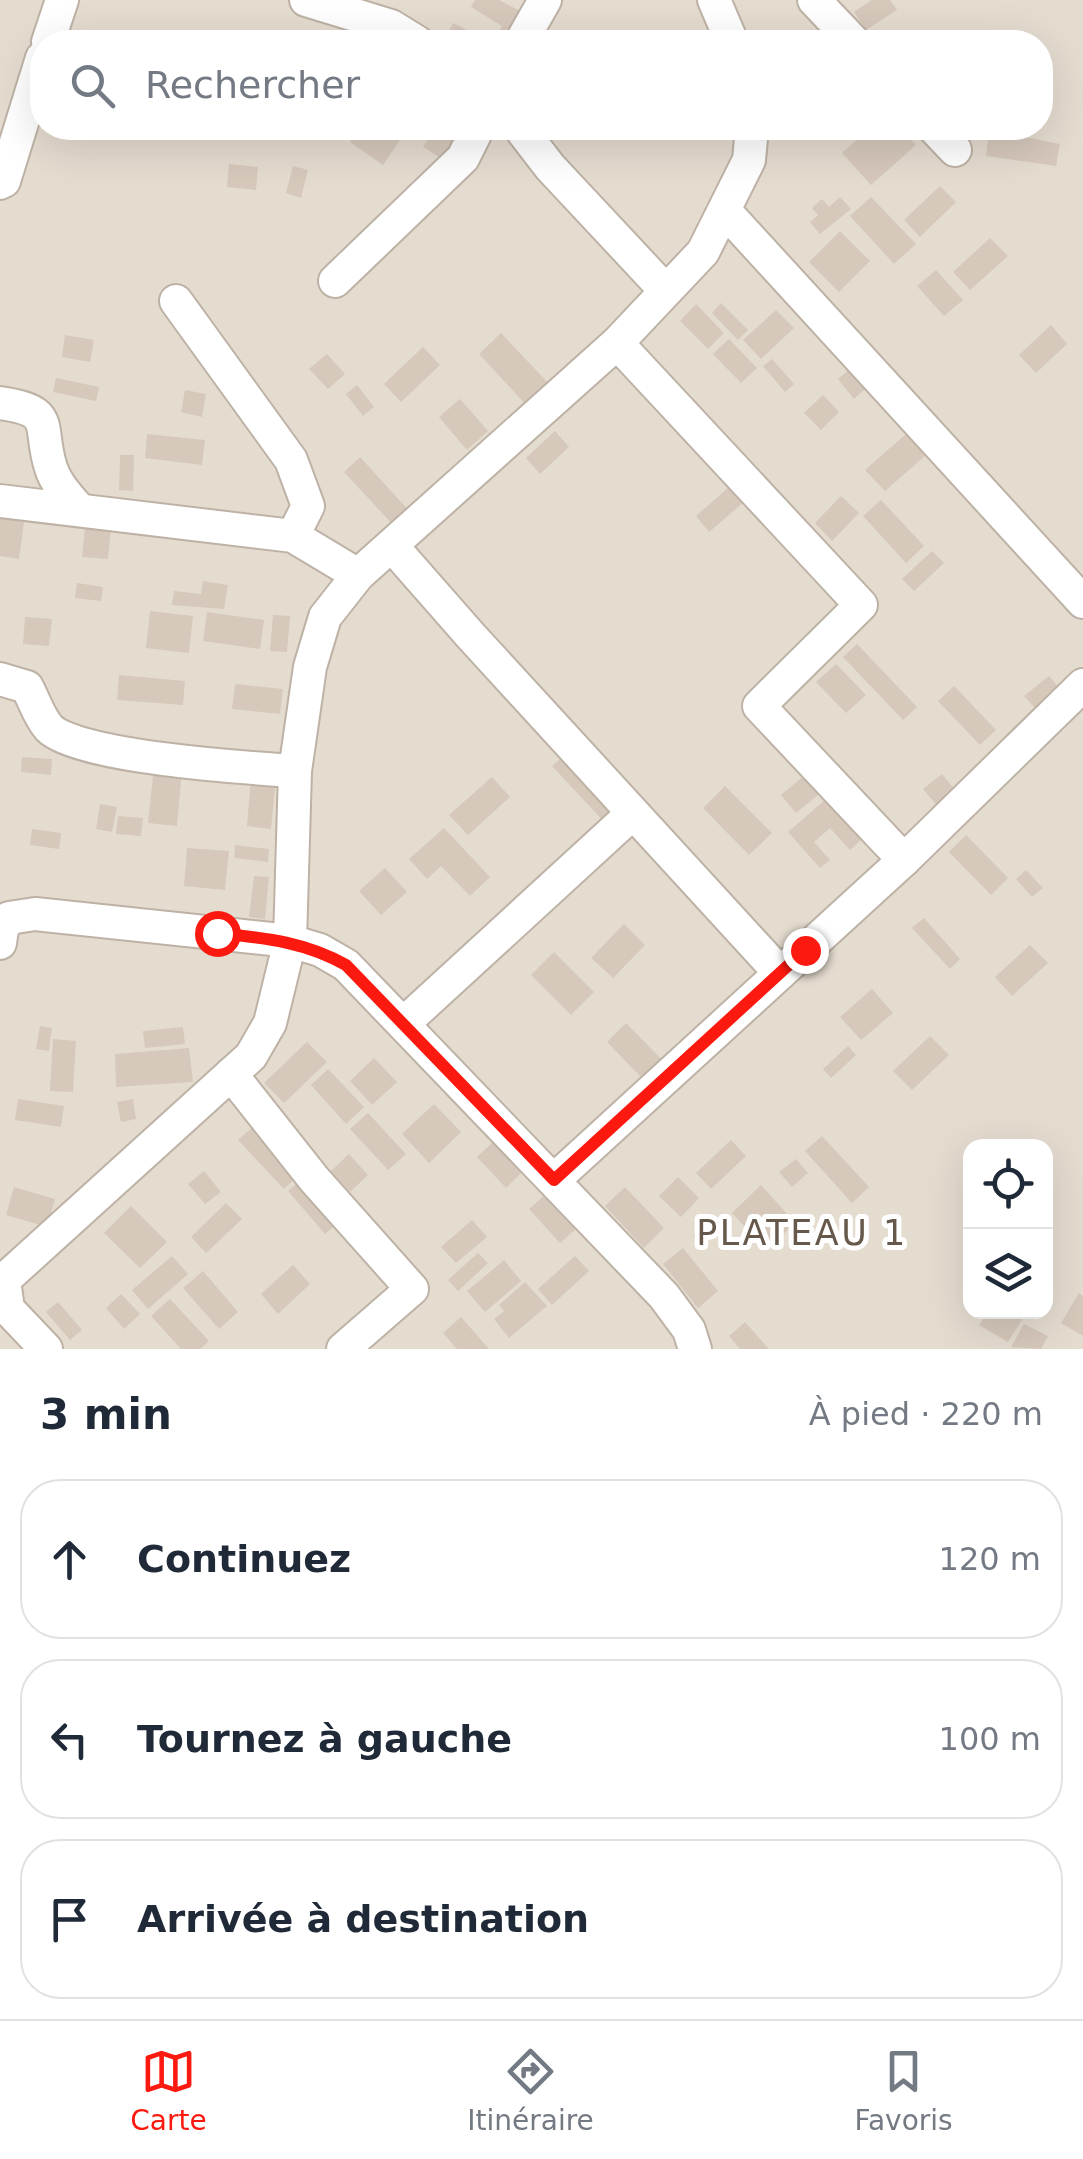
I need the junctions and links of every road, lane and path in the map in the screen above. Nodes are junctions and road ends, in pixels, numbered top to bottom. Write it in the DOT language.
graph roads {
  1 [pos="62,0"];
  2 [pos="306,0"];
  3 [pos="545,0"];
  4 [pos="714,0"];
  5 [pos="814,0"];
  6 [pos="52,30"];
  7 [pos="398,30"];
  8 [pos="528,30"];
  9 [pos="727,30"];
  10 [pos="843,30"];
  11 [pos="30,97"];
  12 [pos="472,140"];
  13 [pos="529,140"];
  14 [pos="751,140"];
  15 [pos="0,183"];
  16 [pos="725,211"];
  17 [pos="334,281"];
  18 [pos="666,290"];
  19 [pos="176,301"];
  20 [pos="617,343"];
  21 [pos="0,402"];
  22 [pos="0,502"];
  23 [pos="78,508"];
  24 [pos="293,536"];
  25 [pos="392,546"];
  26 [pos="358,576"];
  27 [pos="1083,602"];
  28 [pos="0,679"];
  29 [pos="1083,685"];
  30 [pos="295,771"];
  31 [pos="634,813"];
  32 [pos="904,860"];
  33 [pos="290,941"];
  34 [pos="0,943"];
  35 [pos="780,973"];
  36 [pos="403,1024"];
  37 [pos="231,1074"];
  38 [pos="554,1180"];
  39 [pos="1,1281"];
  40 [pos="46,1349"];
  41 [pos="343,1349"];
  42 [pos="695,1349"];
  1 -- 6 [label="street"];
  2 -- 7 [label="street"];
  3 -- 8 [label="street"];
  4 -- 9 [label="street"];
  5 -- 10 [label="street"];
  11 -- 15 [label="street"];
  12 -- 17 [label="street"];
  13 -- 18 [label="street"];
  14 -- 16 [label="street"];
  16 -- 18 [label="street"];
  16 -- 27 [label="street"];
  18 -- 20 [label="street"];
  19 -- 24 [label="street"];
  20 -- 25 [label="street"];
  20 -- 32 [label="street"];
  21 -- 23 [label="street"];
  22 -- 23 [label="street"];
  23 -- 24 [label="street"];
  24 -- 26 [label="street"];
  25 -- 26 [label="street"];
  25 -- 31 [label="street"];
  26 -- 30 [label="street"];
  28 -- 30 [label="street"];
  29 -- 32 [label="street"];
  30 -- 33 [label="street"];
  31 -- 35 [label="street"];
  31 -- 36 [label="street"];
  32 -- 35 [label="street"];
  33 -- 34 [label="street"];
  33 -- 36 [label="street"];
  33 -- 37 [label="street"];
  35 -- 38 [label="street"];
  36 -- 38 [label="street"];
  37 -- 39 [label="street"];
  37 -- 41 [label="street"];
  38 -- 42 [label="street"];
  39 -- 40 [label="street"];
}
